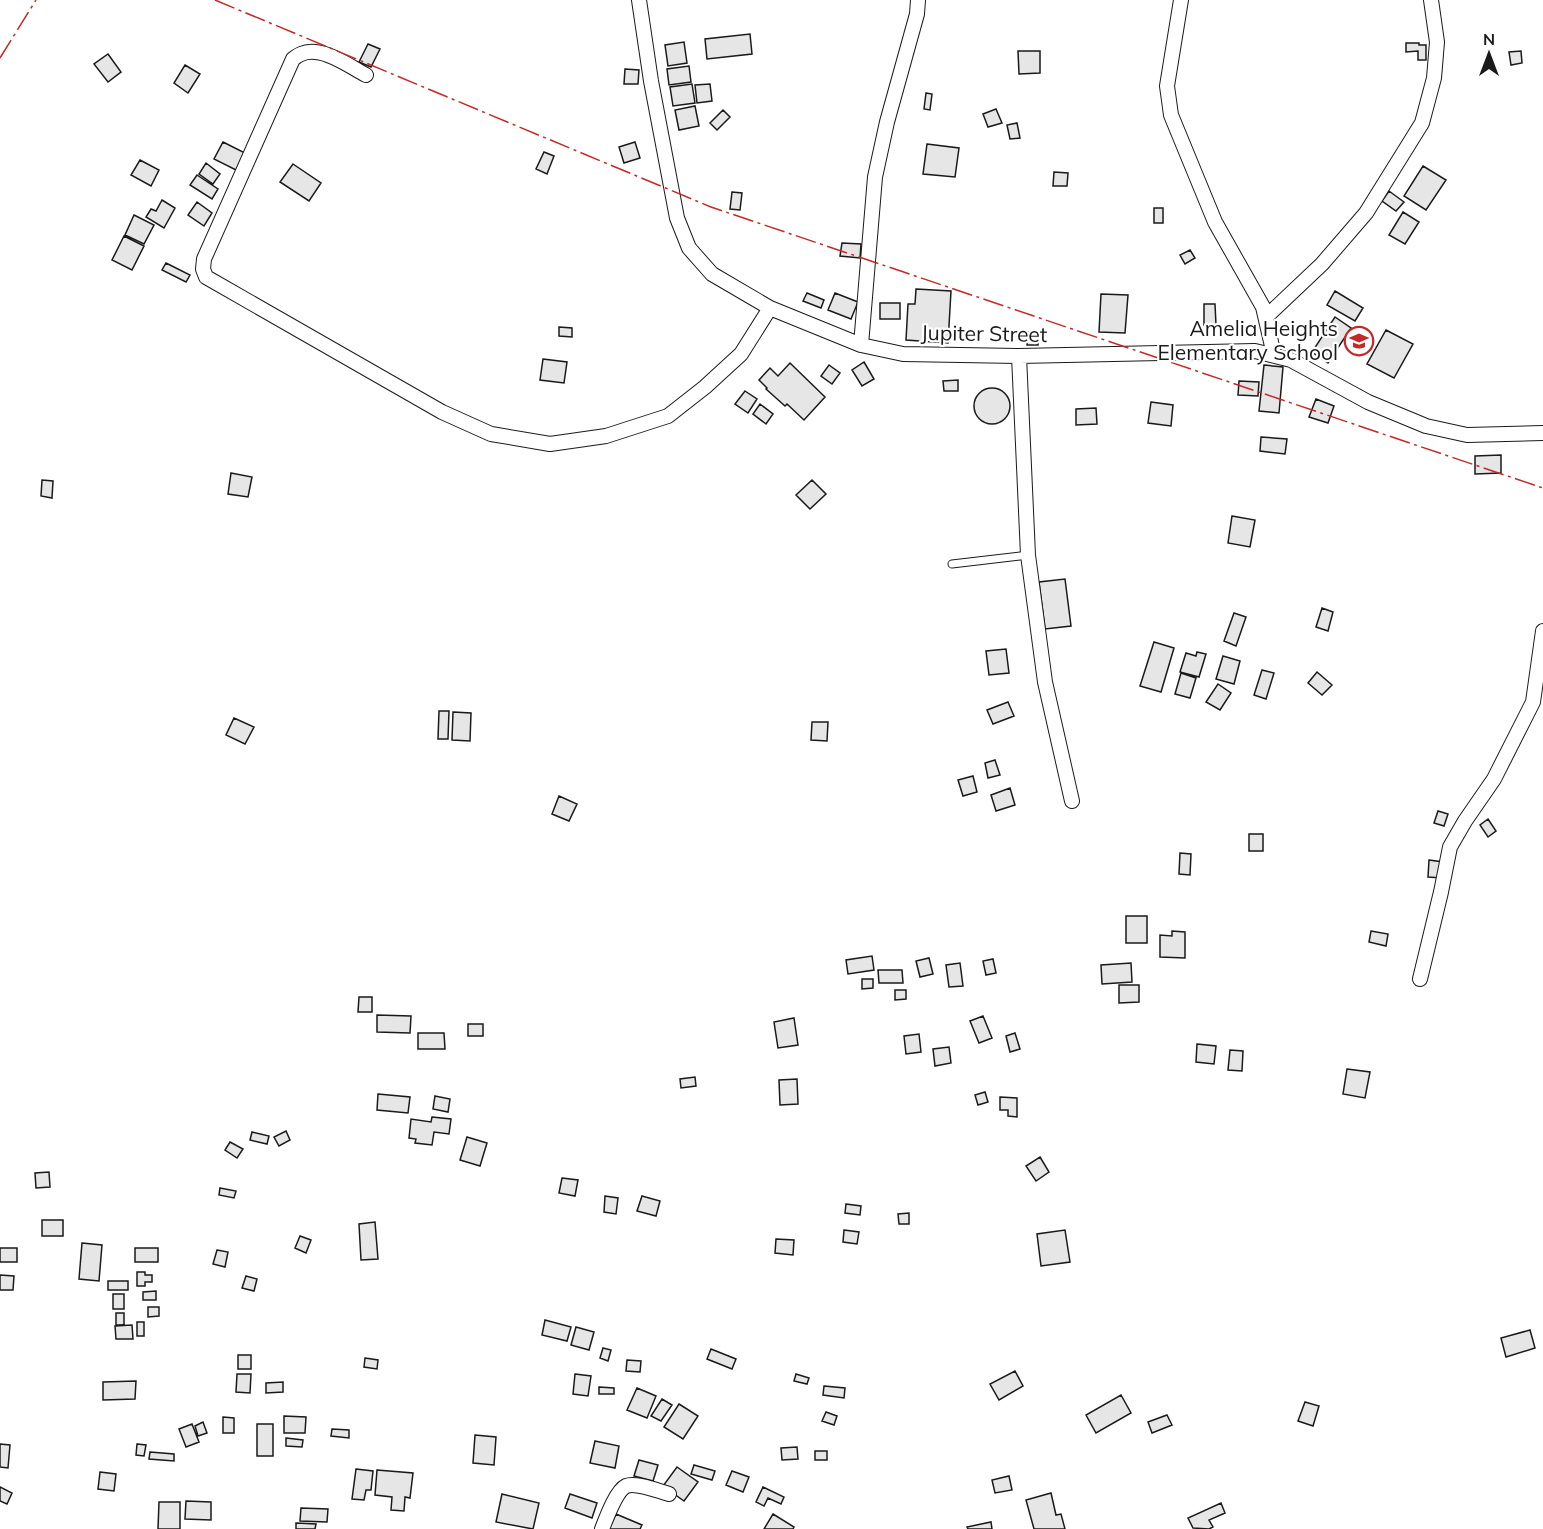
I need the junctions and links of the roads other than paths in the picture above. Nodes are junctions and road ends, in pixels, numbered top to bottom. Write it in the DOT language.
graph roads {
  1 [pos="639,0"];
  2 [pos="918,0"];
  3 [pos="1181,0"];
  4 [pos="1431,0"];
  5 [pos="366,75"];
  6 [pos="770,308"];
  7 [pos="1266,317"];
  8 [pos="861,345"];
  9 [pos="1274,355"];
  10 [pos="1019,356"];
  11 [pos="1543,433"];
  12 [pos="1028,555"];
  13 [pos="952,564"];
  14 [pos="1543,631"];
  15 [pos="1072,801"];
  16 [pos="1420,979"];
  17 [pos="669,1494"];
  18 [pos="602,1529"];
  1 -- 6 [label="street, Jupiter Street"];
  2 -- 8 [label="street"];
  3 -- 7 [label="street"];
  4 -- 7 [label="street"];
  5 -- 6 [label="street"];
  6 -- 8 [label="street, Jupiter Street"];
  7 -- 9 [label="street"];
  8 -- 10 [label="street, Jupiter Street"];
  9 -- 10 [label="street, Jupiter Street"];
  9 -- 11 [label="street, Jupiter Street"];
  10 -- 12 [label="street"];
  12 -- 13 [label="lane"];
  12 -- 15 [label="street"];
  14 -- 16 [label="street"];
  17 -- 18 [label="street"];
}
